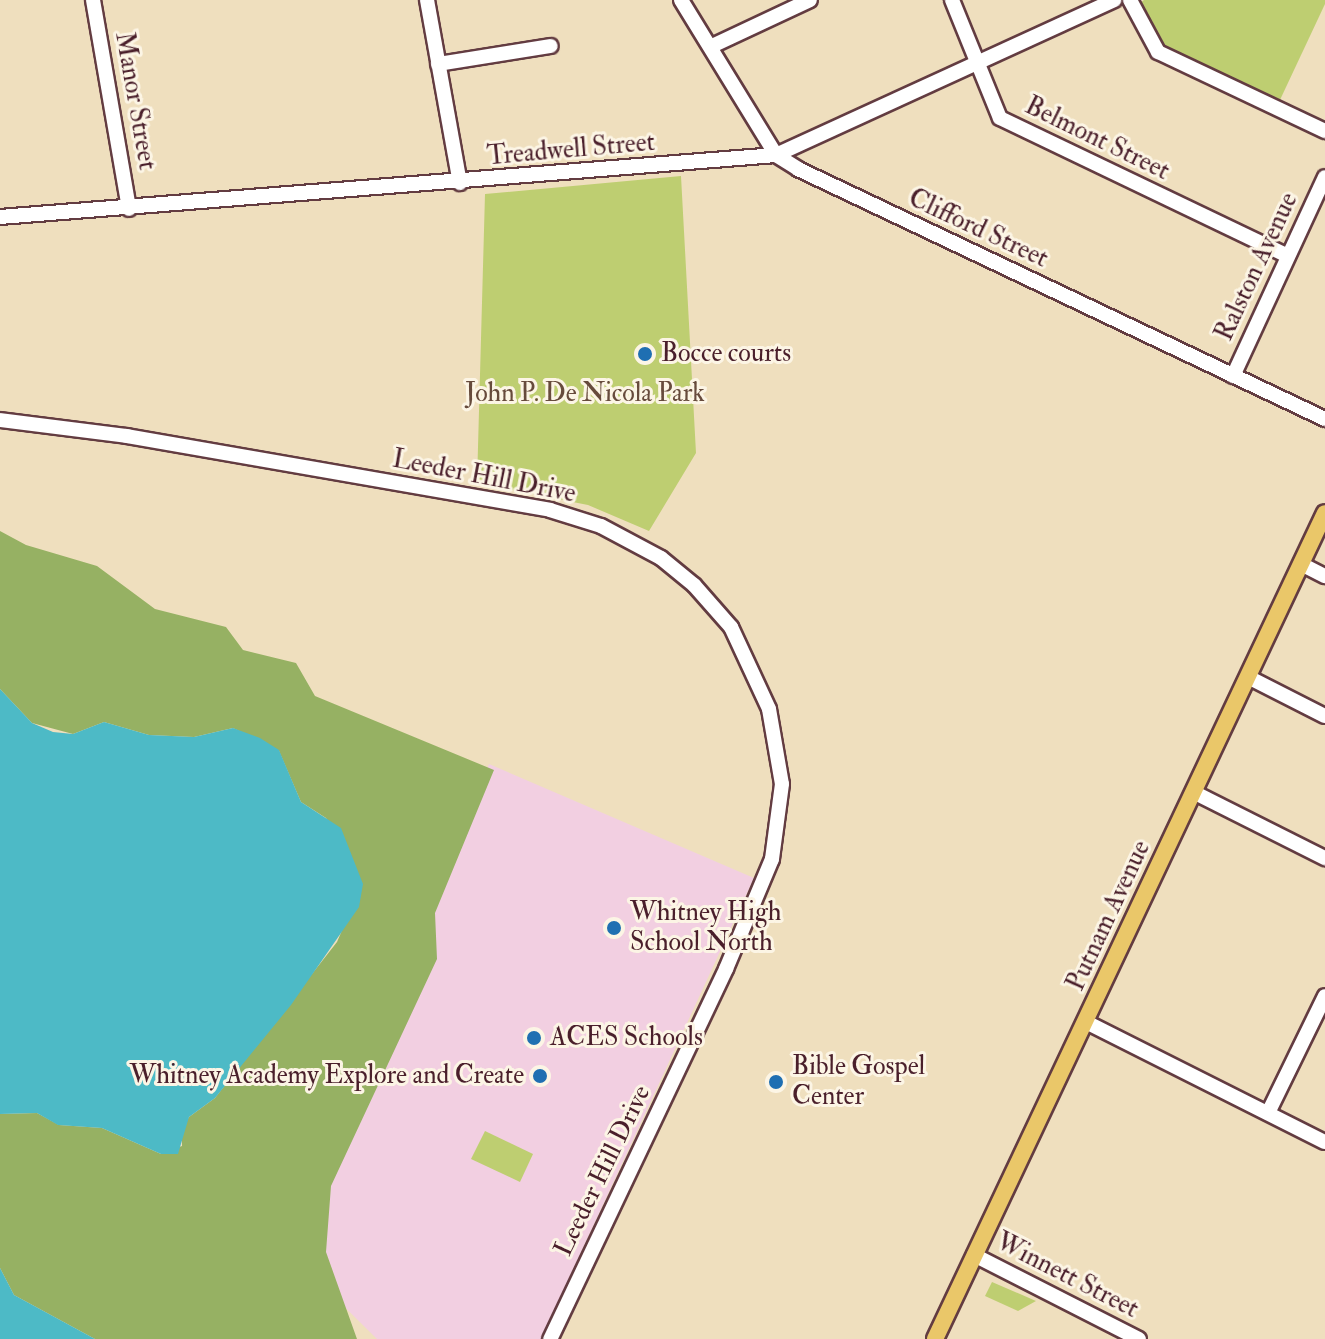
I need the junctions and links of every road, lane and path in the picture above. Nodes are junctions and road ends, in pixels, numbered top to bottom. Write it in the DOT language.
graph roads {
  1 [pos="93,0"];
  2 [pos="427,0"];
  3 [pos="681,0"];
  4 [pos="810,0"];
  5 [pos="952,0"];
  6 [pos="1114,0"];
  7 [pos="1130,0"];
  8 [pos="551,46"];
  9 [pos="712,46"];
  10 [pos="438,64"];
  11 [pos="975,64"];
  12 [pos="1325,131"];
  13 [pos="776,155"];
  14 [pos="1325,177"];
  15 [pos="460,183"];
  16 [pos="129,209"];
  17 [pos="0,217"];
  18 [pos="1288,256"];
  19 [pos="1233,376"];
  20 [pos="1325,419"];
  21 [pos="0,420"];
  22 [pos="1325,513"];
  23 [pos="1301,564"];
  24 [pos="1325,576"];
  25 [pos="1248,677"];
  26 [pos="1325,716"];
  27 [pos="1193,792"];
  28 [pos="1325,858"];
  29 [pos="1325,996"];
  30 [pos="1086,1022"];
  31 [pos="1268,1113"];
  32 [pos="1325,1142"];
  33 [pos="974,1255"];
  34 [pos="550,1339"];
  35 [pos="935,1339"];
  36 [pos="1139,1339"];
  1 -- 16 [label="street, Manor Street"];
  2 -- 10 [label="street"];
  3 -- 9 [label="street"];
  4 -- 9 [label="street"];
  5 -- 11 [label="street, Belmont Street"];
  6 -- 11 [label="street, Treadwell Street"];
  7 -- 12 [label="street"];
  8 -- 10 [label="street"];
  9 -- 13 [label="street"];
  10 -- 15 [label="street"];
  11 -- 13 [label="street, Treadwell Street"];
  11 -- 18 [label="street, Belmont Street"];
  13 -- 15 [label="street, Treadwell Street"];
  13 -- 19 [label="street, Clifford Street"];
  14 -- 18 [label="street, Ralston Avenue"];
  15 -- 16 [label="street, Treadwell Street"];
  16 -- 17 [label="street, Treadwell Street"];
  18 -- 19 [label="street, Ralston Avenue"];
  19 -- 20 [label="street, Clifford Street"];
  21 -- 34 [label="street, Leeder Hill Drive"];
  22 -- 23 [label="main road, Putnam Avenue"];
  23 -- 24 [label="street"];
  23 -- 25 [label="main road, Putnam Avenue"];
  25 -- 26 [label="street"];
  25 -- 27 [label="main road, Putnam Avenue"];
  27 -- 28 [label="street"];
  27 -- 30 [label="main road, Putnam Avenue"];
  29 -- 31 [label="street"];
  30 -- 31 [label="street"];
  30 -- 33 [label="main road, Putnam Avenue"];
  31 -- 32 [label="street"];
  33 -- 35 [label="main road, Putnam Avenue"];
  33 -- 36 [label="street, Winnett Street"];
}
